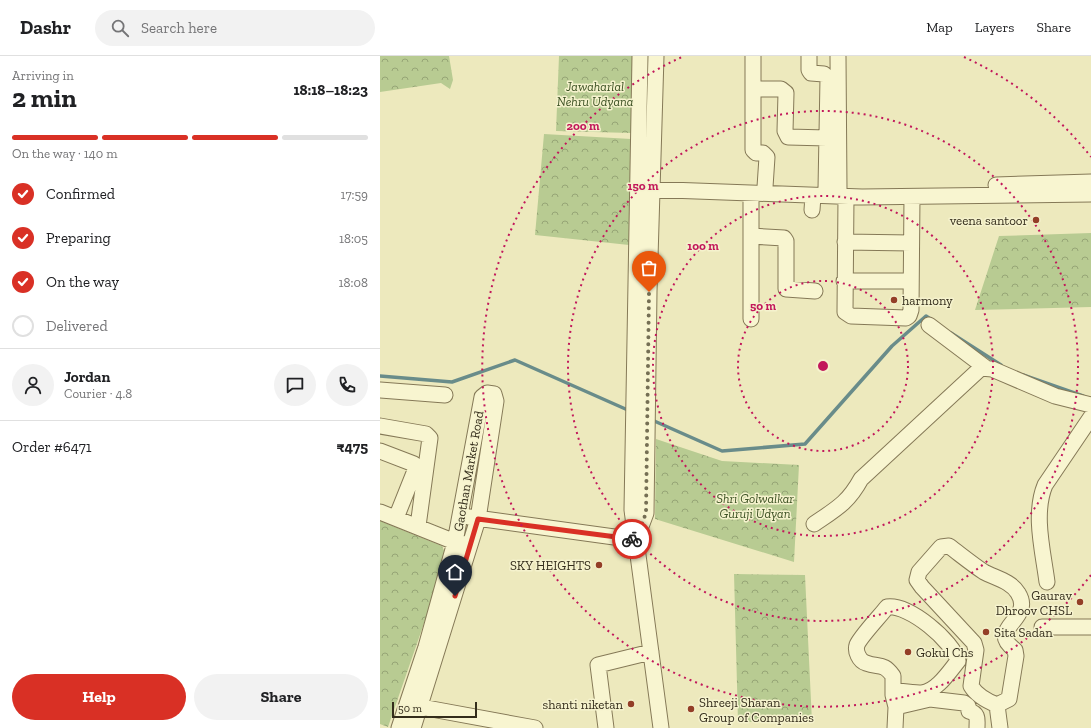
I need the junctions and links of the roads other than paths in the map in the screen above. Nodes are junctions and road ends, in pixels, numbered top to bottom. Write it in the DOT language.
graph roads {
  1 [pos="640,56"];
  2 [pos="656,56"];
  3 [pos="753,56"];
  4 [pos="809,56"];
  5 [pos="838,57"];
  6 [pos="753,89"];
  7 [pos="827,138"];
  8 [pos="1091,182"];
  9 [pos="637,184"];
  10 [pos="653,184"];
  11 [pos="765,186"];
  12 [pos="837,192"];
  13 [pos="1091,194"];
  14 [pos="912,196"];
  15 [pos="751,198"];
  16 [pos="751,236"];
  17 [pos="844,242"];
  18 [pos="911,243"];
  19 [pos="844,281"];
  20 [pos="911,281"];
  21 [pos="815,291"];
  22 [pos="751,319"];
  23 [pos="929,325"];
  24 [pos="986,368"];
  25 [pos="640,388"];
  26 [pos="380,390"];
  27 [pos="445,395"];
  28 [pos="1091,405"];
  29 [pos="1091,417"];
  30 [pos="380,426"];
  31 [pos="380,451"];
  32 [pos="380,512"];
  33 [pos="461,515"];
  34 [pos="396,518"];
  35 [pos="478,519"];
  36 [pos="814,524"];
  37 [pos="418,526"];
  38 [pos="636,540"];
  39 [pos="463,543"];
  40 [pos="1047,582"];
  41 [pos="1091,627"];
  42 [pos="1042,628"];
  43 [pos="651,652"];
  44 [pos="893,691"];
  45 [pos="414,706"];
  46 [pos="896,707"];
  47 [pos="997,719"];
  48 [pos="399,728"];
  49 [pos="413,728"];
  50 [pos="535,728"];
  51 [pos="606,728"];
  52 [pos="661,728"];
  53 [pos="895,728"];
  54 [pos="977,728"];
  1 -- 9 [label="street"];
  2 -- 10 [label="street"];
  3 -- 6 [label="street"];
  4 -- 7 [label="street"];
  5 -- 12 [label="street"];
  6 -- 7 [label="street"];
  6 -- 11 [label="street"];
  7 -- 12 [label="street"];
  8 -- 12 [label="street"];
  9 -- 10 [label="street"];
  9 -- 25 [label="street"];
  10 -- 11 [label="street"];
  10 -- 15 [label="street"];
  10 -- 25 [label="street"];
  11 -- 12 [label="street"];
  12 -- 14 [label="street"];
  12 -- 15 [label="street"];
  12 -- 17 [label="street"];
  13 -- 14 [label="street"];
  14 -- 18 [label="street"];
  15 -- 16 [label="street"];
  16 -- 21 [label="street"];
  16 -- 22 [label="street"];
  17 -- 18 [label="street"];
  17 -- 19 [label="street"];
  18 -- 20 [label="street"];
  19 -- 20 [label="street"];
  19 -- 20 [label="street"];
  23 -- 24 [label="street"];
  24 -- 28 [label="street"];
  24 -- 36 [label="street"];
  25 -- 38 [label="street"];
  26 -- 27 [label="street"];
  29 -- 40 [label="street"];
  30 -- 37 [label="street"];
  31 -- 34 [label="street"];
  32 -- 34 [label="street"];
  33 -- 35 [label="street"];
  33 -- 35 [label="street, Gaothan Market Road"];
  33 -- 39 [label="street, Gaothan Market Road"];
  34 -- 37 [label="street"];
  35 -- 38 [label="street"];
  35 -- 39 [label="street, Gaothan Market Road"];
  37 -- 39 [label="street"];
  38 -- 43 [label="street"];
  39 -- 45 [label="street, Gaothan Market Road"];
  41 -- 42 [label="street"];
  43 -- 51 [label="street"];
  43 -- 52 [label="street"];
  44 -- 44 [label="street"];
  44 -- 46 [label="street"];
  45 -- 48 [label="street, Gaothan Market Road"];
  45 -- 49 [label="street, Gaothan Market Road"];
  45 -- 50 [label="street"];
  46 -- 53 [label="street"];
  46 -- 54 [label="street"];
  47 -- 47 [label="street"];
}
